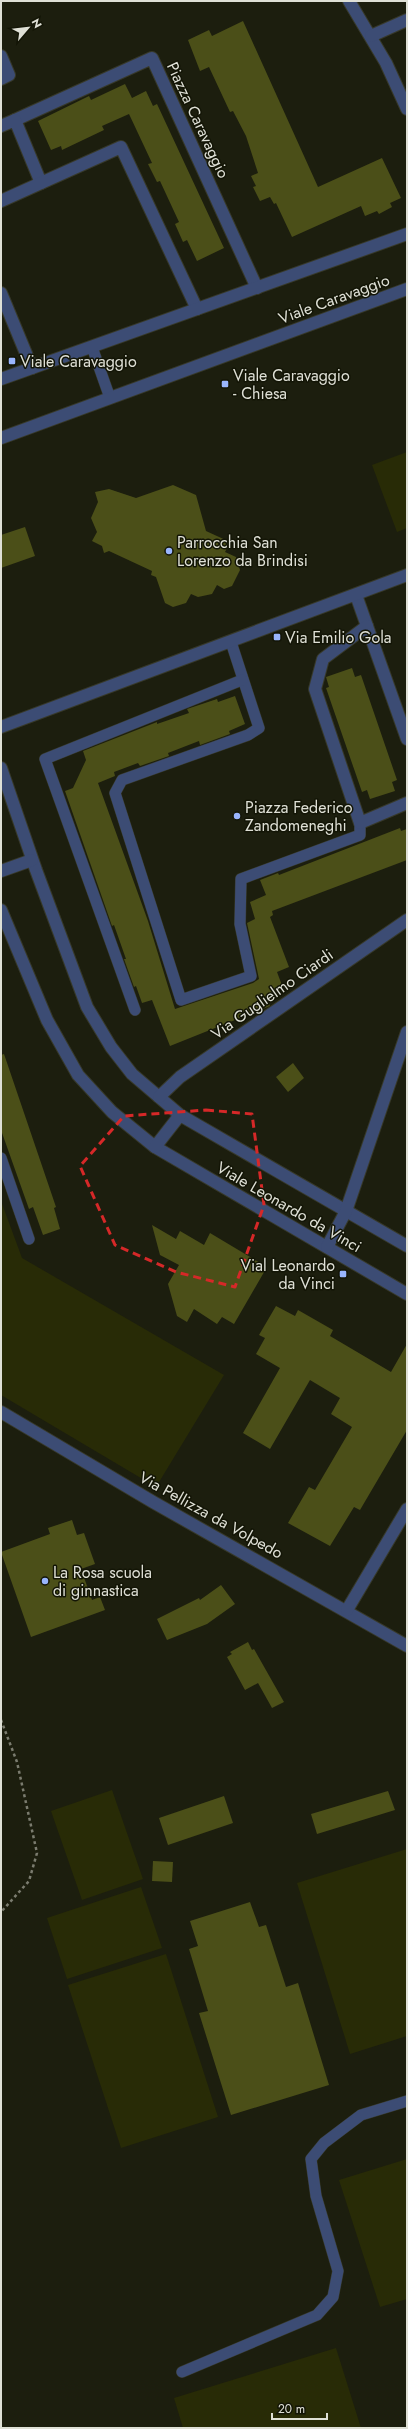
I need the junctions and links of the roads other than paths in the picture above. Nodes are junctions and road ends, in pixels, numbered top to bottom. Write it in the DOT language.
graph roads {
  1 [pos="349,1"];
  2 [pos="407,20"];
  3 [pos="371,36"];
  4 [pos="1,56"];
  5 [pos="1,79"];
  6 [pos="407,109"];
  7 [pos="15,120"];
  8 [pos="1,126"];
  9 [pos="41,183"];
  10 [pos="1,201"];
  11 [pos="407,234"];
  12 [pos="257,288"];
  13 [pos="407,289"];
  14 [pos="1,293"];
  15 [pos="197,310"];
  16 [pos="92,347"];
  17 [pos="32,368"];
  18 [pos="1,379"];
  19 [pos="110,398"];
  20 [pos="1,438"];
  21 [pos="407,575"];
  22 [pos="356,595"];
  23 [pos="367,626"];
  24 [pos="231,642"];
  25 [pos="242,680"];
  26 [pos="1,727"];
  27 [pos="407,739"];
  28 [pos="1,768"];
  29 [pos="407,803"];
  30 [pos="360,823"];
  31 [pos="32,860"];
  32 [pos="1,872"];
  33 [pos="1,910"];
  34 [pos="407,920"];
  35 [pos="4,925"];
  36 [pos="134,1010"];
  37 [pos="407,1032"];
  38 [pos="159,1098"];
  39 [pos="180,1115"];
  40 [pos="155,1147"];
  41 [pos="1,1158"];
  42 [pos="346,1211"];
  43 [pos="29,1239"];
  44 [pos="407,1246"];
  45 [pos="327,1247"];
  46 [pos="407,1294"];
  47 [pos="1,1412"];
  48 [pos="407,1510"];
  49 [pos="347,1610"];
  50 [pos="407,1646"];
  51 [pos="407,2100"];
  52 [pos="182,2372"];
  1 -- 3 [label="street"];
  2 -- 3 [label="street"];
  3 -- 6 [label="street"];
  4 -- 5 [label="street"];
  7 -- 8 [label="street, Piazza Caravaggio"];
  7 -- 9 [label="street"];
  7 -- 12 [label="street, Piazza Caravaggio"];
  9 -- 10 [label="street"];
  9 -- 15 [label="street"];
  11 -- 12 [label="street"];
  12 -- 15 [label="street"];
  13 -- 19 [label="street, Viale Caravaggio"];
  14 -- 17 [label="street"];
  15 -- 16 [label="street"];
  16 -- 17 [label="street"];
  16 -- 19 [label="lane"];
  17 -- 18 [label="street"];
  19 -- 20 [label="street, Viale Caravaggio"];
  21 -- 22 [label="street"];
  22 -- 23 [label="street"];
  22 -- 24 [label="street"];
  23 -- 27 [label="street"];
  23 -- 30 [label="street"];
  24 -- 25 [label="lane"];
  24 -- 26 [label="street"];
  25 -- 30 [label="lane"];
  25 -- 36 [label="lane"];
  28 -- 31 [label="street, Viale Leonardo da Vinci"];
  29 -- 30 [label="street"];
  31 -- 32 [label="street"];
  31 -- 38 [label="street, Viale Leonardo da Vinci"];
  33 -- 35 [label="street, Viale Leonardo da Vinci"];
  34 -- 38 [label="street, Via Guglielmo Ciardi"];
  35 -- 40 [label="street, Viale Leonardo da Vinci"];
  37 -- 42 [label="street"];
  38 -- 39 [label="street, Viale Leonardo da Vinci"];
  39 -- 40 [label="street"];
  39 -- 42 [label="street, Viale Leonardo da Vinci"];
  40 -- 45 [label="street, Viale Leonardo da Vinci"];
  41 -- 43 [label="lane"];
  42 -- 44 [label="street, Viale Leonardo da Vinci"];
  42 -- 45 [label="street"];
  45 -- 46 [label="street, Viale Leonardo da Vinci"];
  47 -- 49 [label="street, Via Pellizza da Volpedo"];
  48 -- 49 [label="street"];
  49 -- 50 [label="street, Via Pellizza da Volpedo"];
  51 -- 52 [label="lane"];
}
